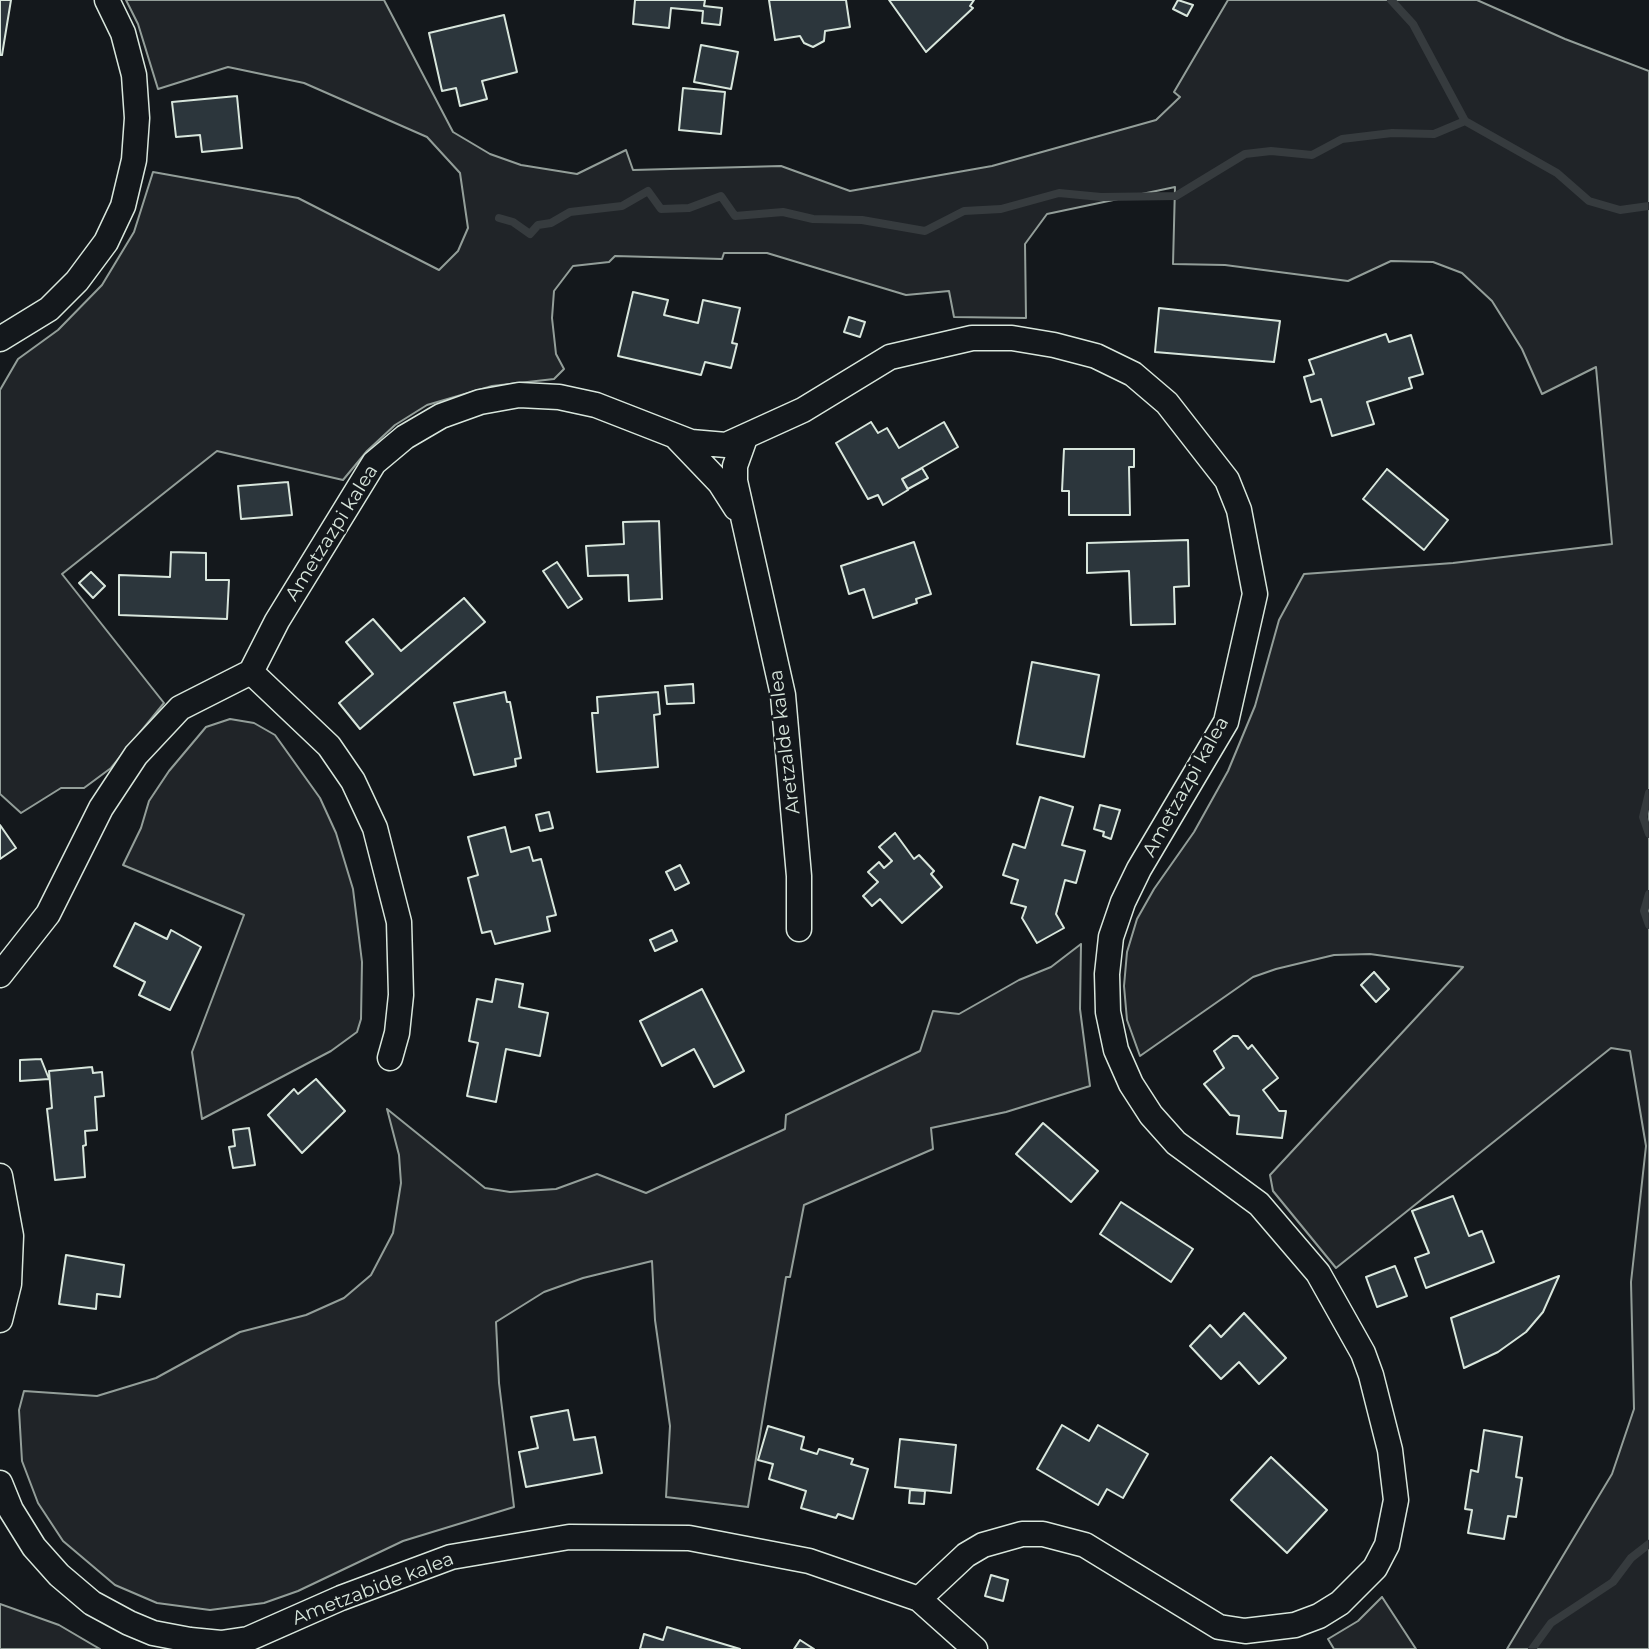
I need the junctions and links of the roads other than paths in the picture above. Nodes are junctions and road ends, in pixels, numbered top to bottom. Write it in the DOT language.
graph roads {
  1 [pos="107,0"];
  2 [pos="0,339"];
  3 [pos="675,435"];
  4 [pos="745,438"];
  5 [pos="742,517"];
  6 [pos="251,672"];
  7 [pos="799,929"];
  8 [pos="0,975"];
  9 [pos="390,1058"];
  10 [pos="0,1176"];
  11 [pos="0,1320"];
  12 [pos="0,1483"];
  13 [pos="919,1599"];
  14 [pos="156,1641"];
  15 [pos="245,1644"];
  16 [pos="975,1649"];
  1 -- 2 [label="street"];
  3 -- 4 [label="street, Ametzazpi kalea"];
  3 -- 5 [label="street, Aretzalde kalea"];
  3 -- 6 [label="street, Ametzazpi kalea"];
  4 -- 5 [label="street, Aretzalde kalea"];
  4 -- 13 [label="street, Ametzazpi kalea"];
  5 -- 7 [label="street, Aretzalde kalea"];
  6 -- 8 [label="street"];
  6 -- 9 [label="street"];
  10 -- 11 [label="street"];
  12 -- 14 [label="street"];
  13 -- 15 [label="street, Ametzabide kalea"];
  13 -- 16 [label="street, Ametzabide kalea"];
  14 -- 15 [label="street, Ametzabide kalea"];
}
